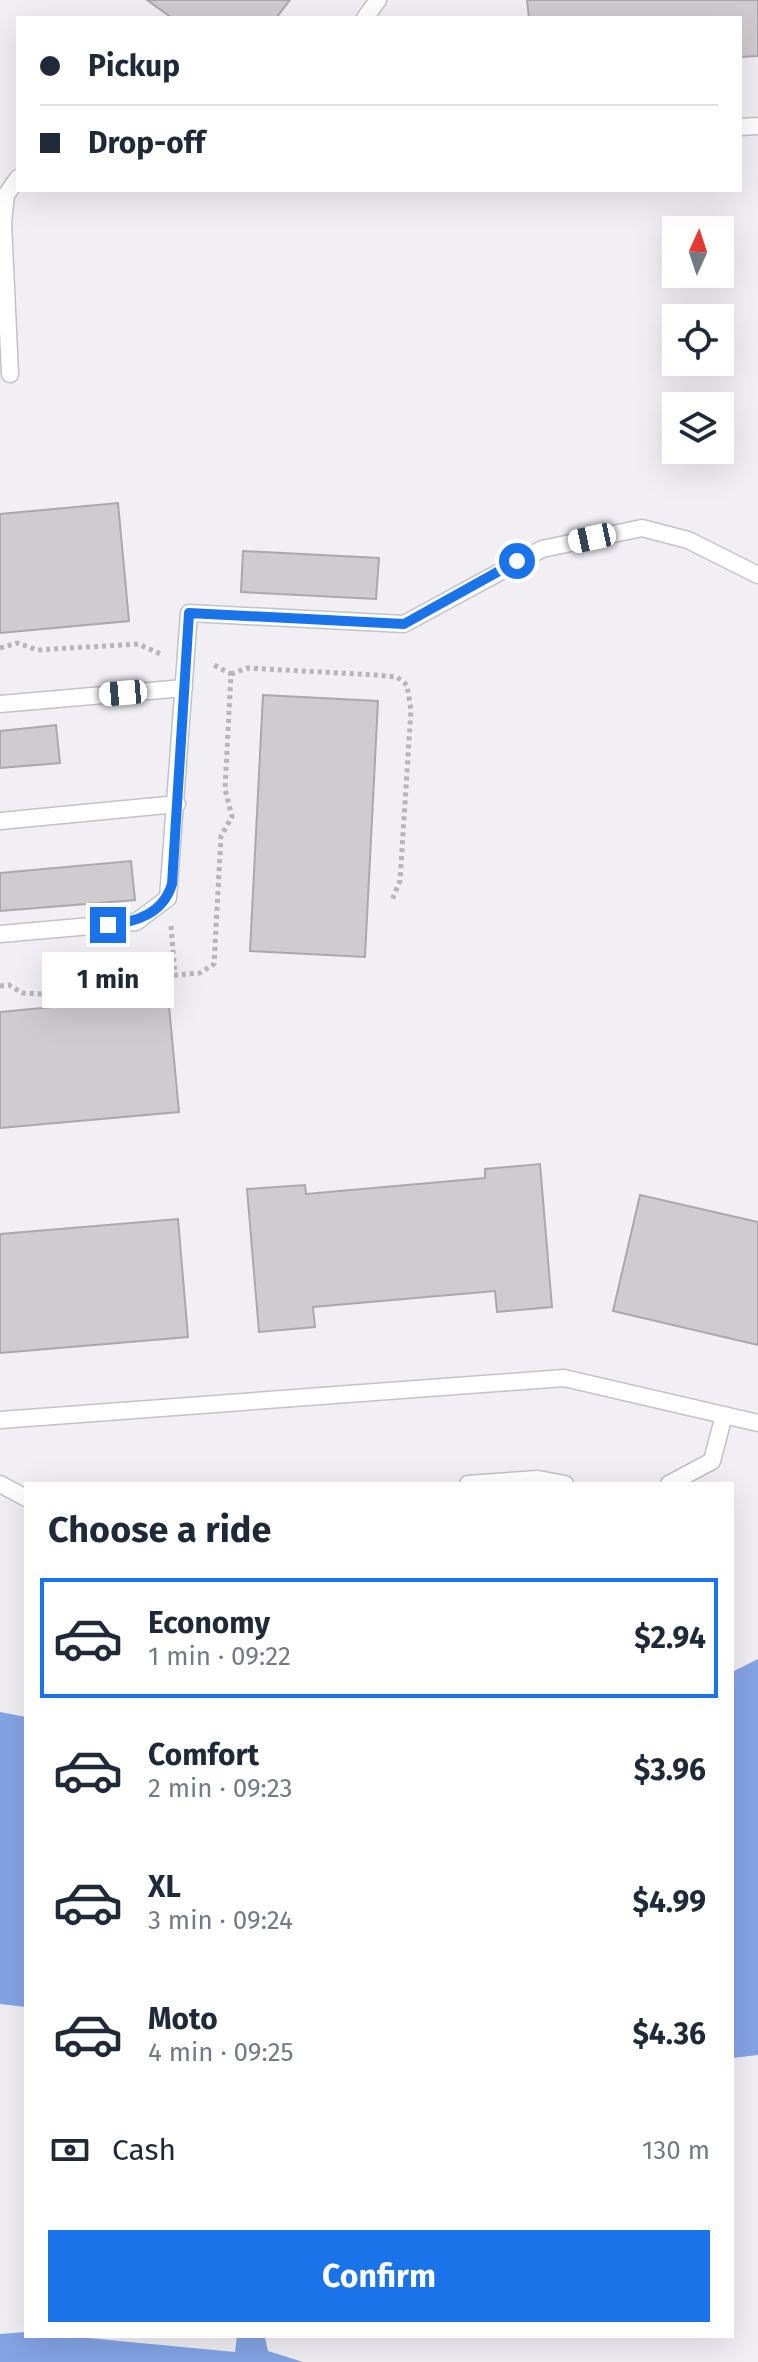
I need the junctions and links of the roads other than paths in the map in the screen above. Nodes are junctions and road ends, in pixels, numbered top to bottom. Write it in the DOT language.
graph roads {
  1 [pos="16,181"];
  2 [pos="10,374"];
  3 [pos="758,575"];
  4 [pos="184,688"];
  5 [pos="0,704"];
  6 [pos="177,804"];
  7 [pos="0,821"];
  8 [pos="0,934"];
  9 [pos="724,1415"];
  10 [pos="0,1420"];
  11 [pos="758,1423"];
  12 [pos="496,1482"];
  13 [pos="554,1482"];
  14 [pos="673,1482"];
  15 [pos="0,1484"];
  16 [pos="24,1497"];
  1 -- 2 [label="lane"];
  3 -- 4 [label="lane"];
  4 -- 5 [label="lane"];
  4 -- 6 [label="lane"];
  6 -- 7 [label="lane"];
  6 -- 8 [label="lane"];
  9 -- 10 [label="lane"];
  9 -- 11 [label="lane"];
  9 -- 14 [label="lane"];
  12 -- 13 [label="lane"];
  15 -- 16 [label="lane"];
}
